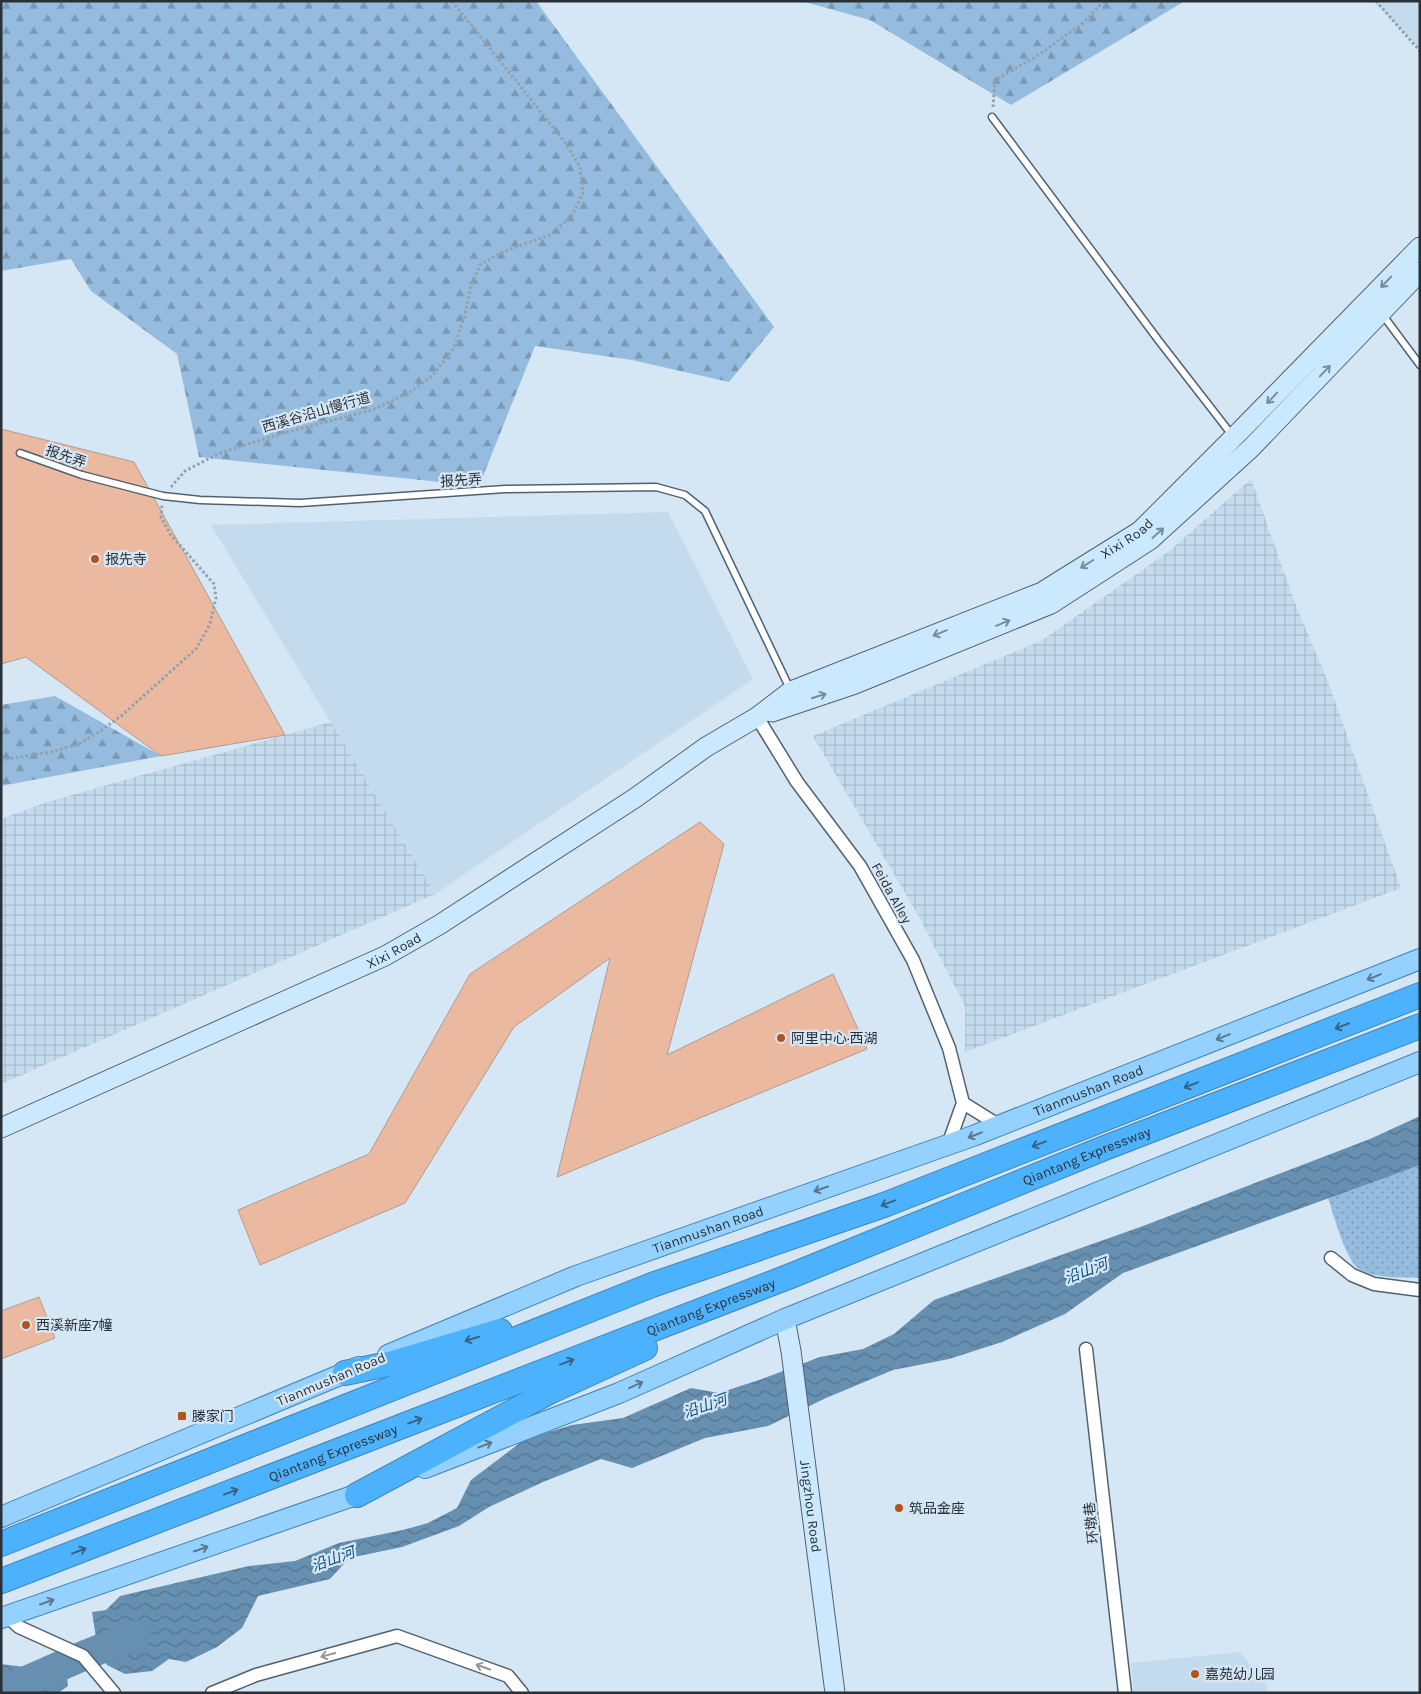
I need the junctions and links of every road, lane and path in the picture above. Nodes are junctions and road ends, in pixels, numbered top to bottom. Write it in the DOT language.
graph roads {
  1 [pos="452,1"];
  2 [pos="1104,1"];
  3 [pos="1376,1"];
  4 [pos="1420,51"];
  5 [pos="992,117"];
  6 [pos="1420,247"];
  7 [pos="1420,272"];
  8 [pos="1381,312"];
  9 [pos="1420,365"];
  10 [pos="1234,438"];
  11 [pos="20,453"];
  12 [pos="163,496"];
  13 [pos="791,690"];
  14 [pos="757,717"];
  15 [pos="1,760"];
  16 [pos="1420,959"];
  17 [pos="1420,995"];
  18 [pos="1420,1026"];
  19 [pos="1420,1062"];
  20 [pos="963,1103"];
  21 [pos="1000,1126"];
  22 [pos="1,1128"];
  23 [pos="948,1145"];
  24 [pos="1331,1258"];
  25 [pos="793,1275"];
  26 [pos="652,1286"];
  27 [pos="1420,1290"];
  28 [pos="785,1319"];
  29 [pos="1086,1349"];
  30 [pos="345,1373"];
  31 [pos="357,1495"];
  32 [pos="1,1517"];
  33 [pos="1,1544"];
  34 [pos="1,1581"];
  35 [pos="4,1617"];
  36 [pos="114,1693"];
  37 [pos="212,1693"];
  38 [pos="522,1693"];
  39 [pos="835,1693"];
  40 [pos="1125,1693"];
  1 -- 12 [label="path, 西溪谷沿山慢行道"];
  2 -- 5 [label="path"];
  3 -- 4 [label="path"];
  5 -- 10 [label="lane"];
  6 -- 10 [label="main road, Xixi Road, one-way"];
  7 -- 8 [label="main road, Xixi Road"];
  8 -- 9 [label="lane"];
  14 -- 8 [label="main road, Xixi Road, one-way"];
  10 -- 13 [label="main road, Xixi Road, one-way"];
  11 -- 12 [label="lane, 报先弄"];
  12 -- 13 [label="lane, 报先弄"];
  12 -- 15 [label="path"];
  13 -- 14 [label="main road, Xixi Road"];
  14 -- 20 [label="street, Feida Alley"];
  14 -- 22 [label="main road, Xixi Road"];
  16 -- 21 [label="main road, Tianmushan Road, one-way"];
  17 -- 26 [label="highway, Qiantang Expressway, one-way"];
  18 -- 25 [label="highway, Qiantang Expressway"];
  19 -- 28 [label="main road"];
  20 -- 21 [label="street"];
  20 -- 23 [label="street"];
  21 -- 23 [label="main road, Tianmushan Road, one-way"];
  23 -- 30 [label="main road, Tianmushan Road, one-way"];
  24 -- 27 [label="street"];
  25 -- 31 [label="highway"];
  34 -- 25 [label="highway, Qiantang Expressway, one-way"];
  26 -- 30 [label="highway, one-way"];
  26 -- 33 [label="highway, Qiantang Expressway"];
  31 -- 28 [label="main road, one-way"];
  28 -- 39 [label="main road, Jingzhou Road"];
  29 -- 40 [label="street, 环墩巷"];
  30 -- 32 [label="main road, Tianmushan Road"];
  35 -- 31 [label="main road, one-way"];
  35 -- 36 [label="street"];
  38 -- 37 [label="street, one-way"];
}
